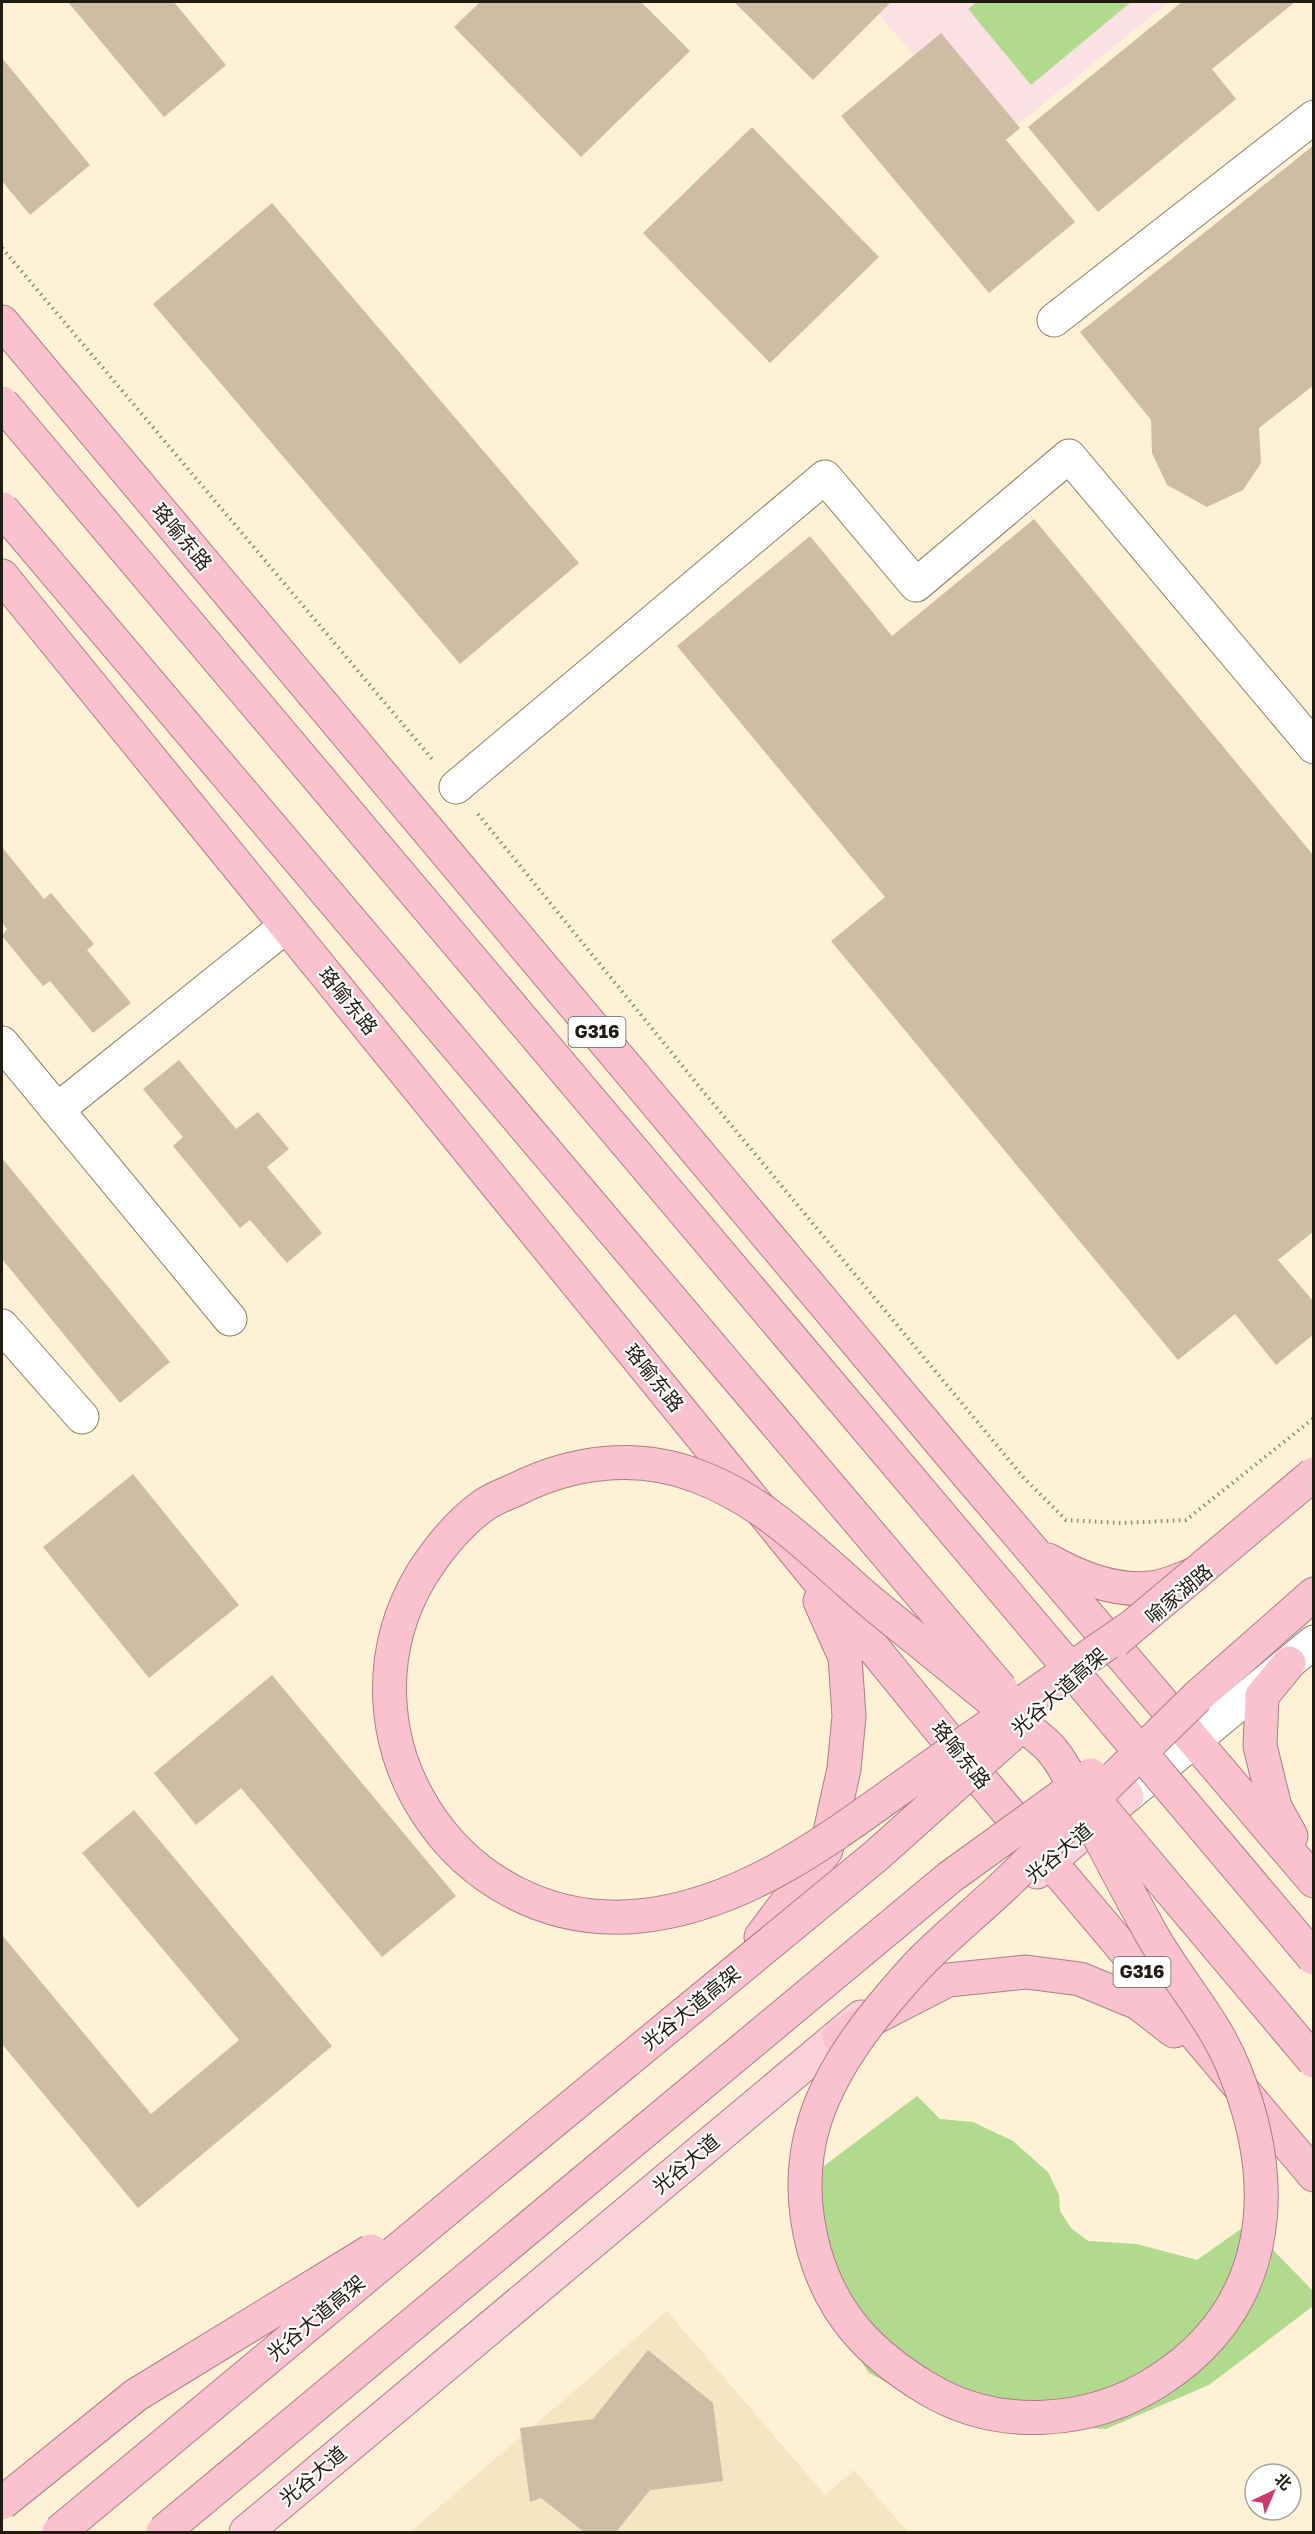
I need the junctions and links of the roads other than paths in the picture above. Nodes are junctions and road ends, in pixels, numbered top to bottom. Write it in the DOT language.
graph roads {
  1 [pos="1314,117"];
  2 [pos="1054,320"];
  3 [pos="2,322"];
  4 [pos="2,403"];
  5 [pos="2,509"];
  6 [pos="2,576"];
  7 [pos="1314,747"];
  8 [pos="456,787"];
  9 [pos="286,926"];
  10 [pos="2,1043"];
  11 [pos="57,1110"];
  12 [pos="230,1319"];
  13 [pos="2,1326"];
  14 [pos="82,1417"];
  15 [pos="1314,1474"];
  16 [pos="1314,1482"];
  17 [pos="1033,1551"];
  18 [pos="799,1556"];
  19 [pos="1208,1570"];
  20 [pos="1314,1594"];
  21 [pos="1123,1637"];
  22 [pos="1301,1652"];
  23 [pos="1197,1697"];
  24 [pos="1044,1706"];
  25 [pos="1194,1741"];
  26 [pos="1054,1752"];
  27 [pos="971,1768"];
  28 [pos="1127,1796"];
  29 [pos="1049,1861"];
  30 [pos="1314,1873"];
  31 [pos="1314,1881"];
  32 [pos="761,1937"];
  33 [pos="1314,1958"];
  34 [pos="839,2036"];
  35 [pos="1314,2061"];
  36 [pos="1220,2065"];
  37 [pos="1314,2175"];
  38 [pos="470,2190"];
  39 [pos="2,2504"];
  40 [pos="41,2532"];
  41 [pos="59,2532"];
  42 [pos="163,2532"];
  43 [pos="246,2532"];
  1 -- 2 [label="street"];
  3 -- 17 [label="highway, 珞喻东路 / G316"];
  4 -- 33 [label="highway, bridge"];
  5 -- 26 [label="highway, bridge"];
  6 -- 9 [label="highway, 珞喻东路 / G316"];
  7 -- 8 [label="street"];
  9 -- 11 [label="street"];
  9 -- 18 [label="highway, 珞喻东路 / G316"];
  10 -- 11 [label="street"];
  11 -- 12 [label="street"];
  13 -- 14 [label="street"];
  15 -- 21 [label="highway, 光谷大道高架, bridge"];
  16 -- 19 [label="street, 喻家湖路"];
  17 -- 19 [label="highway"];
  17 -- 21 [label="highway, 珞喻东路 / G316"];
  18 -- 27 [label="highway, 珞喻东路 / G316"];
  18 -- 32 [label="highway"];
  19 -- 21 [label="street, 喻家湖路"];
  20 -- 23 [label="highway"];
  21 -- 24 [label="street, 喻家湖路"];
  21 -- 25 [label="highway, 珞喻东路 / G316"];
  21 -- 26 [label="highway, bridge"];
  21 -- 38 [label="highway, 光谷大道高架, bridge"];
  22 -- 25 [label="street"];
  22 -- 30 [label="highway"];
  23 -- 26 [label="highway, bridge"];
  23 -- 42 [label="highway, bridge"];
  24 -- 27 [label="main road"];
  25 -- 28 [label="street"];
  25 -- 31 [label="highway, 珞喻东路 / G316"];
  26 -- 35 [label="highway, bridge"];
  27 -- 29 [label="highway, 珞喻东路 / G316"];
  27 -- 32 [label="main road"];
  28 -- 29 [label="main road, 光谷大道"];
  29 -- 34 [label="main road, 光谷大道"];
  29 -- 36 [label="highway, 珞喻东路 / G316"];
  32 -- 40 [label="main road"];
  34 -- 36 [label="highway"];
  34 -- 43 [label="main road, 光谷大道"];
  36 -- 37 [label="highway, 珞喻东路 / G316"];
  38 -- 39 [label="highway, bridge"];
  38 -- 41 [label="highway, 光谷大道高架, bridge"];
}
